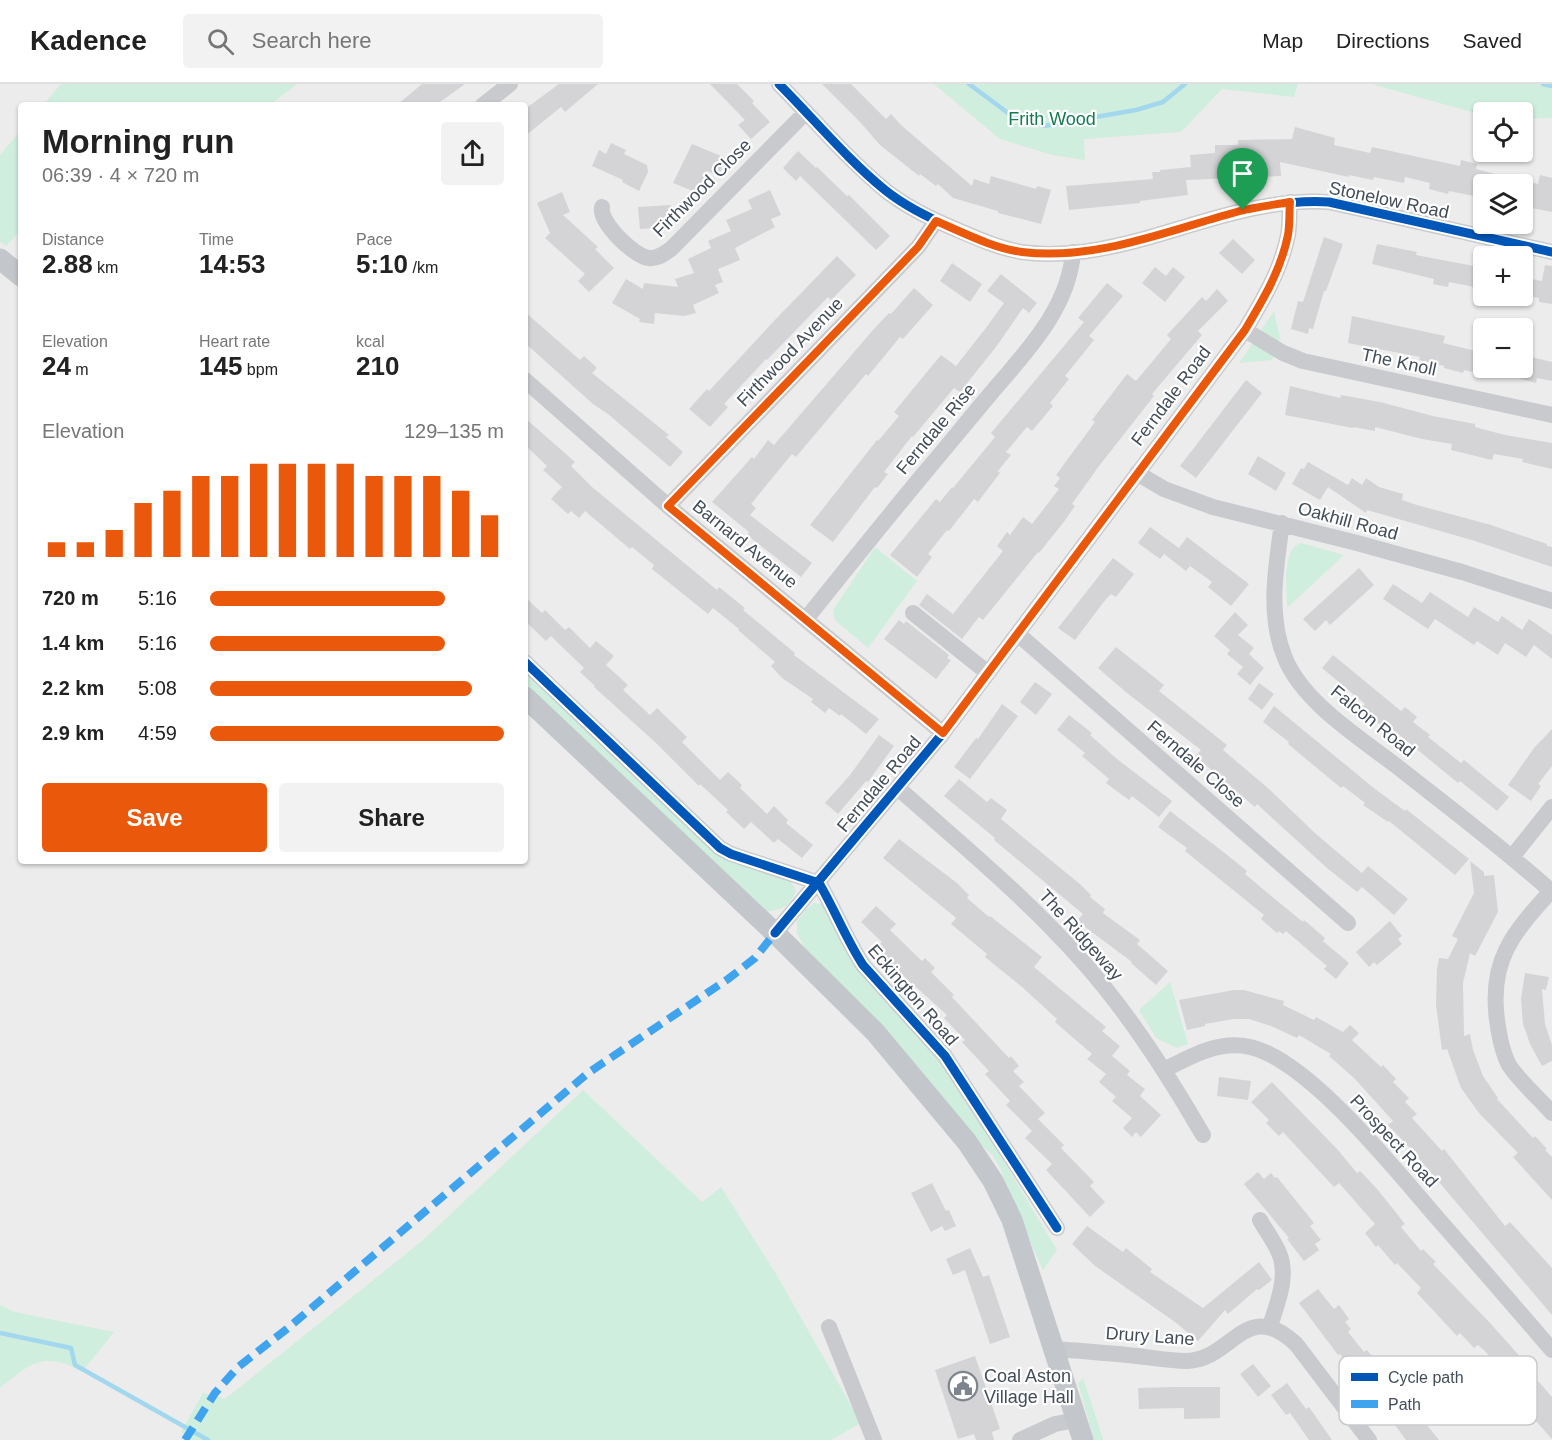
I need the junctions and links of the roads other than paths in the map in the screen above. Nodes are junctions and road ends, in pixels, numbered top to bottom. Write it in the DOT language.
graph roads {
  1 [pos="510,84"];
  2 [pos="779,84"];
  3 [pos="487,102"];
  4 [pos="806,112"];
  5 [pos="1290,202"];
  6 [pos="602,207"];
  7 [pos="936,221"];
  8 [pos="1073,252"];
  9 [pos="1552,252"];
  10 [pos="0,259"];
  11 [pos="18,274"];
  12 [pos="1245,330"];
  13 [pos="528,383"];
  14 [pos="1552,414"];
  15 [pos="1137,473"];
  16 [pos="668,506"];
  17 [pos="1282,523"];
  18 [pos="1552,601"];
  19 [pos="913,613"];
  20 [pos="806,619"];
  21 [pos="1018,634"];
  22 [pos="528,665"];
  23 [pos="988,673"];
  24 [pos="528,700"];
  25 [pos="943,733"];
  26 [pos="898,788"];
  27 [pos="1552,807"];
  28 [pos="1512,857"];
  29 [pos="819,883"];
  30 [pos="1551,891"];
  31 [pos="1348,923"];
  32 [pos="775,933"];
  33 [pos="1164,1070"];
  34 [pos="1552,1113"];
  35 [pos="1203,1135"];
  36 [pos="1260,1220"];
  37 [pos="1057,1228"];
  38 [pos="1270,1326"];
  39 [pos="829,1327"];
  40 [pos="1054,1349"];
  41 [pos="1552,1350"];
  42 [pos="1339,1401"];
  43 [pos="1358,1425"];
  44 [pos="1080,1430"];
  45 [pos="874,1440"];
  46 [pos="1020,1440"];
  47 [pos="1369,1440"];
  1 -- 3 [label="street"];
  2 -- 4 [label="street, Stonelow Road"];
  4 -- 6 [label="street, Firthwood Close"];
  4 -- 7 [label="street, Stonelow Road"];
  5 -- 8 [label="street, Stonelow Road"];
  5 -- 9 [label="street, Stonelow Road"];
  5 -- 12 [label="street, Ferndale Road"];
  7 -- 8 [label="street, Stonelow Road"];
  7 -- 16 [label="street, Firthwood Avenue"];
  8 -- 20 [label="street, Ferndale Rise"];
  10 -- 11 [label="main road"];
  12 -- 14 [label="street, The Knoll"];
  12 -- 15 [label="street, Ferndale Road"];
  13 -- 16 [label="street, Barnard Avenue"];
  15 -- 17 [label="street, Oakhill Road"];
  15 -- 21 [label="street, Ferndale Road"];
  16 -- 20 [label="street, Barnard Avenue"];
  17 -- 18 [label="street, Oakhill Road"];
  17 -- 28 [label="street, Falcon Road"];
  19 -- 23 [label="street"];
  20 -- 25 [label="street, Barnard Avenue"];
  21 -- 23 [label="street, Ferndale Road"];
  21 -- 31 [label="street, Ferndale Close"];
  22 -- 29 [label="street"];
  23 -- 25 [label="street, Ferndale Road"];
  24 -- 32 [label="main road"];
  25 -- 26 [label="street, Ferndale Road"];
  26 -- 29 [label="street, Ferndale Road"];
  26 -- 33 [label="street, The Ridgeway"];
  27 -- 28 [label="street"];
  28 -- 30 [label="street, Falcon Road"];
  29 -- 32 [label="street, Ferndale Road"];
  29 -- 37 [label="street, Eckington Road"];
  30 -- 34 [label="street"];
  32 -- 40 [label="main road"];
  33 -- 35 [label="street, The Ridgeway"];
  33 -- 41 [label="street, Prospect Road"];
  36 -- 38 [label="street"];
  38 -- 40 [label="street, Drury Lane"];
  38 -- 42 [label="street"];
  39 -- 45 [label="street"];
  40 -- 44 [label="main road"];
  43 -- 47 [label="street"];
  44 -- 46 [label="street"];
}
